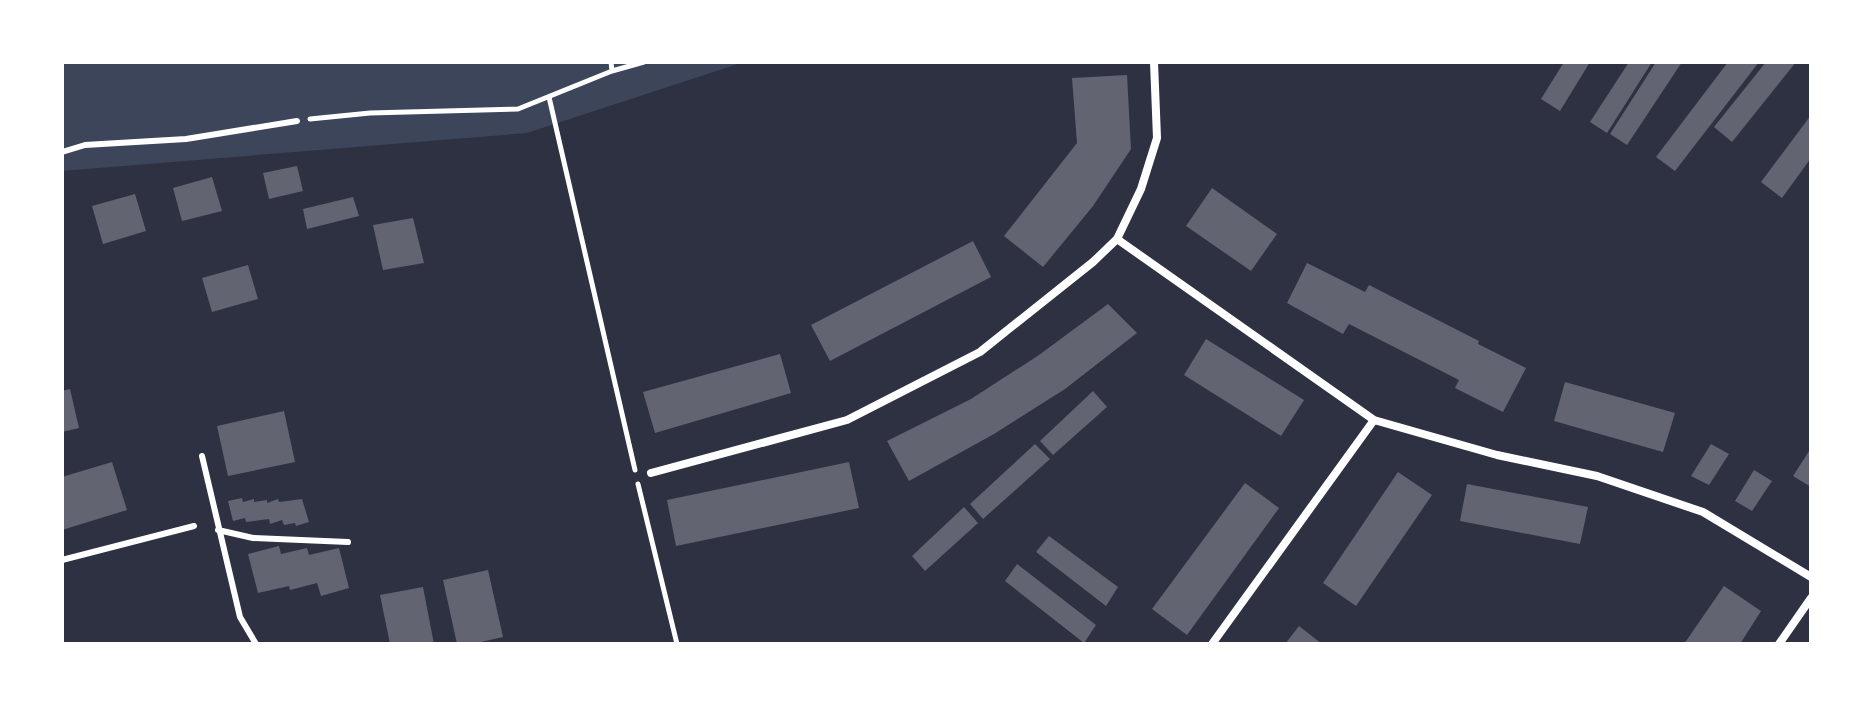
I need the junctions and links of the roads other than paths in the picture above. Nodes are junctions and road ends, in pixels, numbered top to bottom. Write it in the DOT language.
graph roads {
  1 [pos="1154,62"];
  2 [pos="297,121"];
  3 [pos="62,152"];
  4 [pos="1117,239"];
  5 [pos="1374,420"];
  6 [pos="202,456"];
  7 [pos="651,473"];
  8 [pos="194,526"];
  9 [pos="218,530"];
  10 [pos="348,542"];
  11 [pos="62,560"];
  12 [pos="1811,577"];
  13 [pos="1811,598"];
  14 [pos="256,644"];
  15 [pos="1212,644"];
  16 [pos="1779,644"];
  1 -- 4 [label="street"];
  2 -- 3 [label="lane"];
  4 -- 5 [label="street"];
  4 -- 7 [label="street"];
  5 -- 12 [label="street"];
  5 -- 15 [label="street"];
  6 -- 9 [label="lane"];
  8 -- 11 [label="lane"];
  9 -- 10 [label="lane"];
  9 -- 14 [label="lane"];
  13 -- 16 [label="street"];
}
